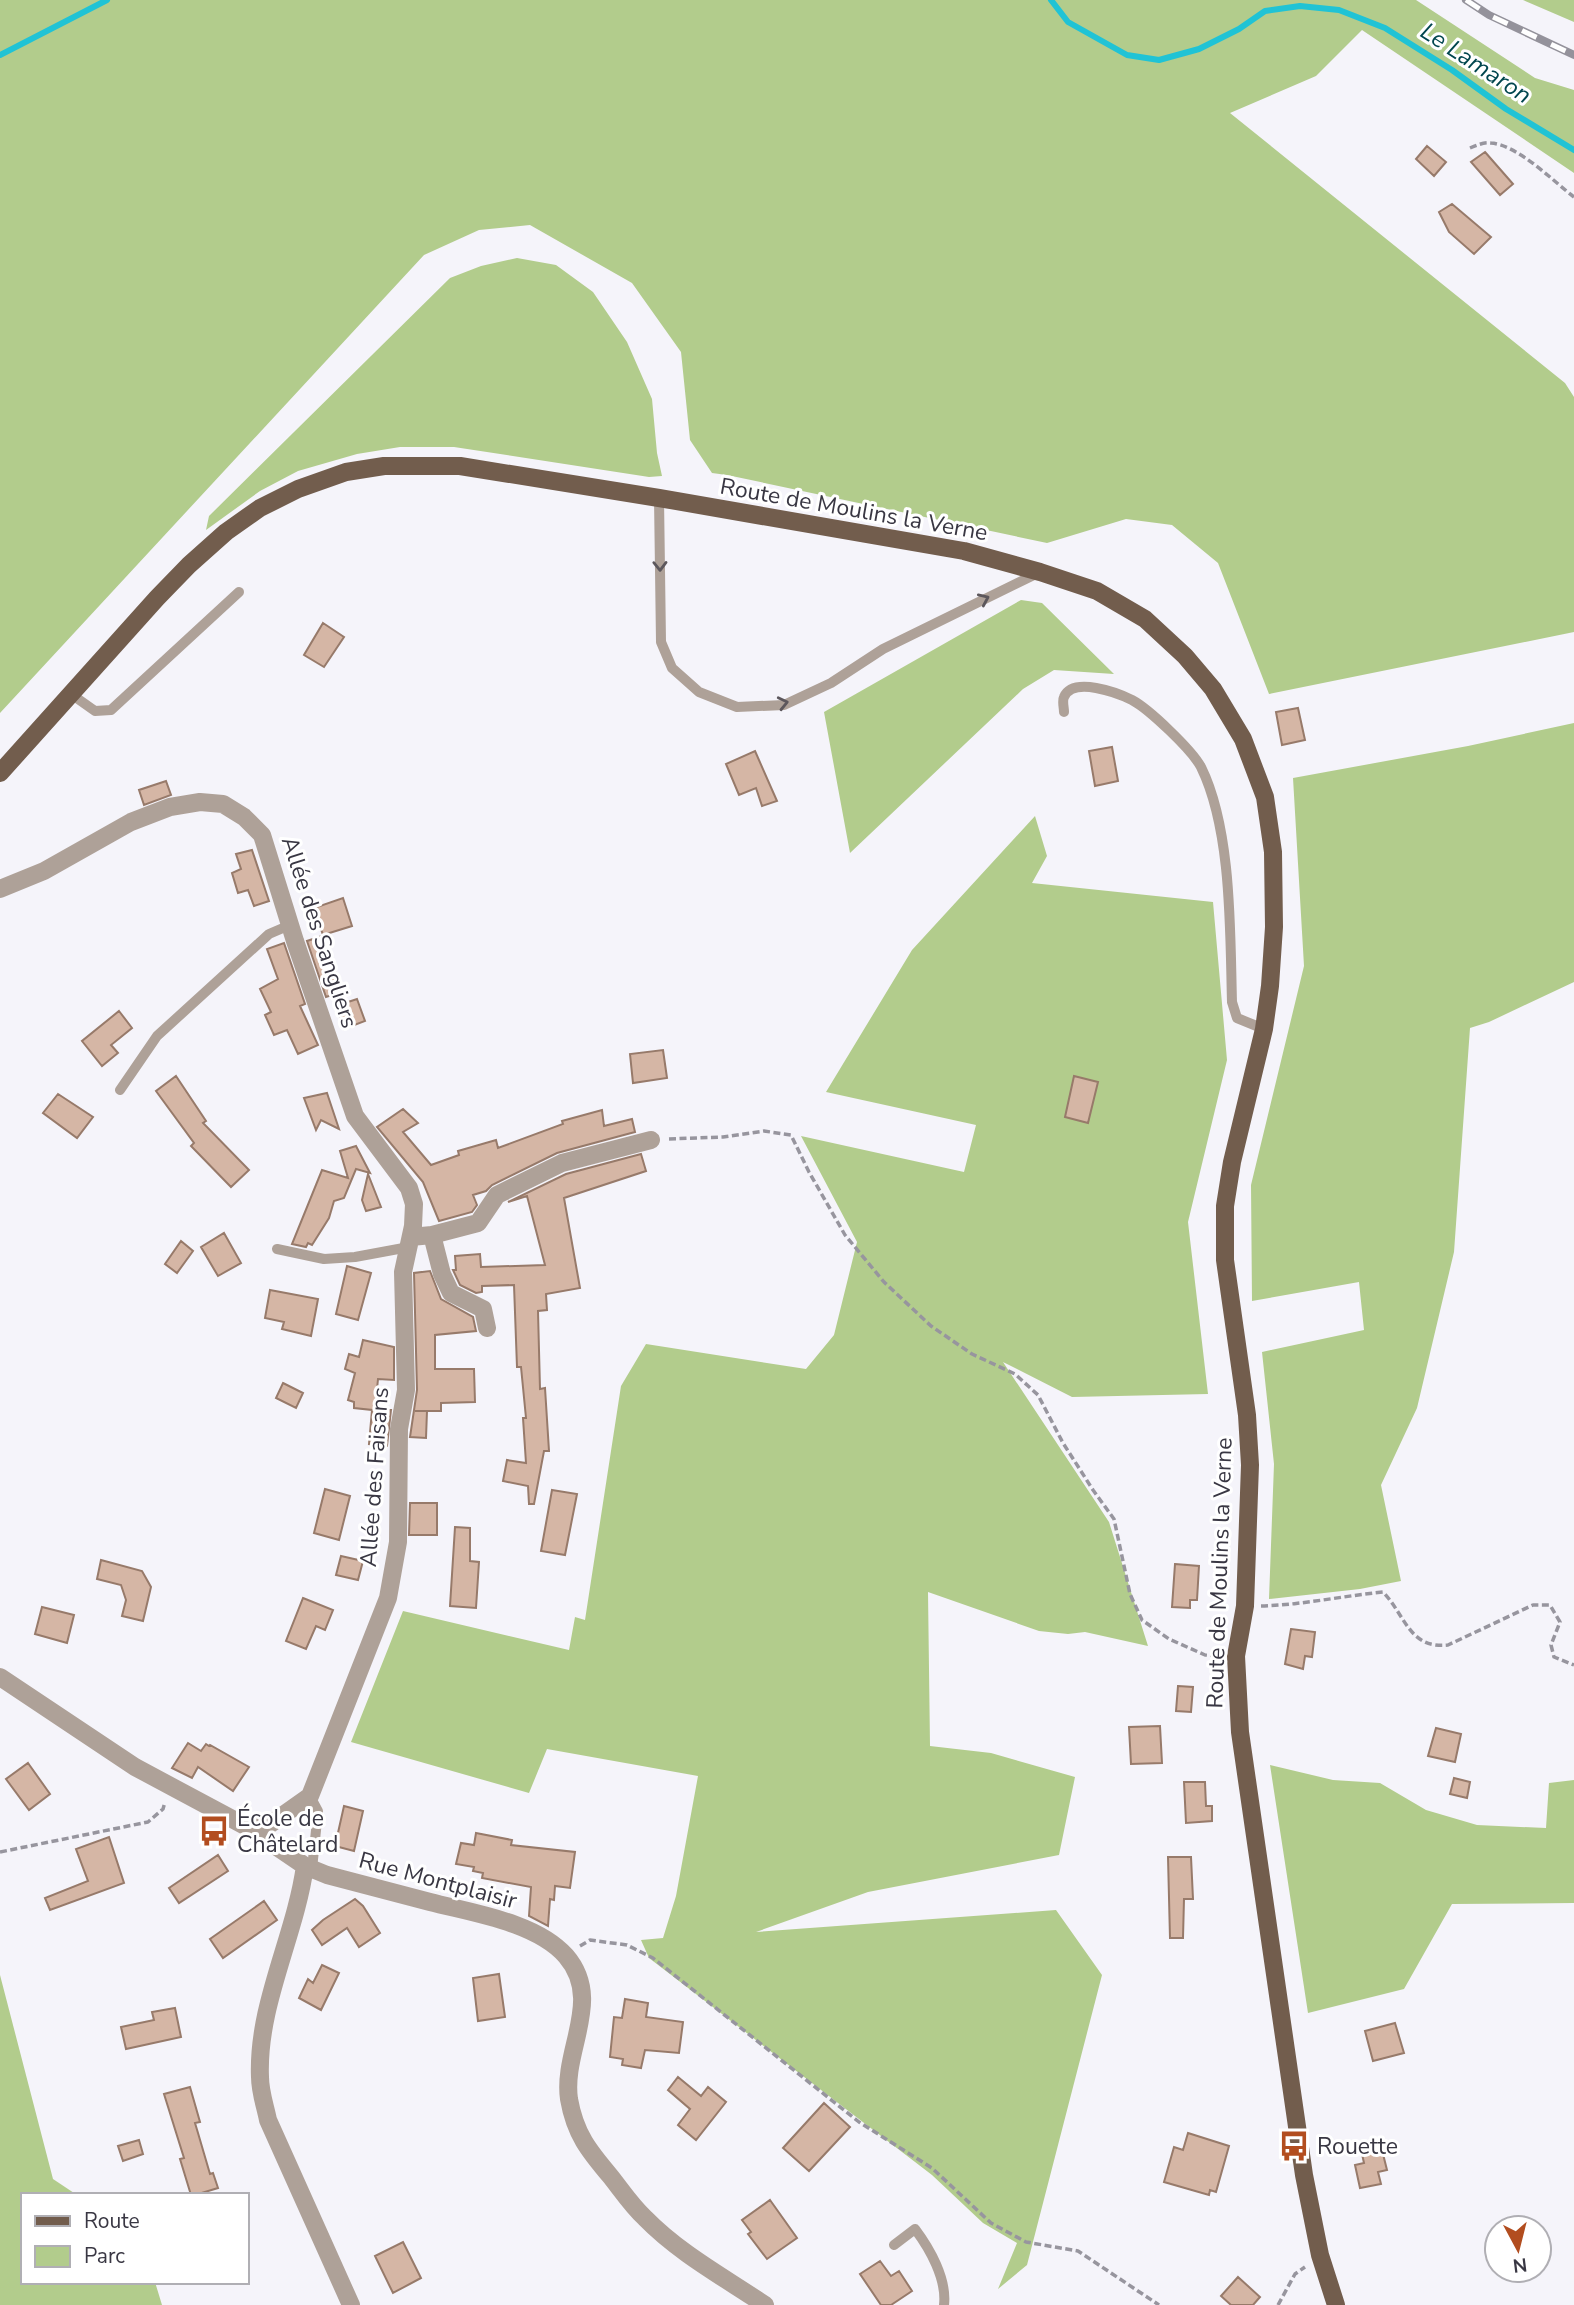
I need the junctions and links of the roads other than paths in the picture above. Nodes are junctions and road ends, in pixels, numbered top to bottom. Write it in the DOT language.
graph roads {
  1 [pos="659,498"];
  2 [pos="1040,572"];
  3 [pos="239,592"];
  4 [pos="71,694"];
  5 [pos="1064,712"];
  6 [pos="0,773"];
  7 [pos="0,889"];
  8 [pos="290,926"];
  9 [pos="1264,1030"];
  10 [pos="120,1090"];
  11 [pos="651,1140"];
  12 [pos="432,1235"];
  13 [pos="410,1242"];
  14 [pos="277,1249"];
  15 [pos="403,1272"];
  16 [pos="487,1328"];
  17 [pos="0,1677"];
  18 [pos="310,1796"];
  19 [pos="249,1828"];
  20 [pos="309,1868"];
  21 [pos="894,2245"];
  22 [pos="351,2305"];
  23 [pos="765,2305"];
  24 [pos="944,2305"];
  25 [pos="1336,2305"];
  1 -- 2 [label="main road, Route de Moulins la Verne"];
  1 -- 2 [label="lane, one-way"];
  1 -- 4 [label="main road, Route de Moulins la Verne"];
  2 -- 9 [label="main road, Route de Moulins la Verne"];
  3 -- 4 [label="lane"];
  4 -- 6 [label="main road, Route de Moulins la Verne"];
  5 -- 9 [label="lane"];
  7 -- 8 [label="street, Allée des Sangliers"];
  8 -- 10 [label="lane"];
  8 -- 13 [label="street, Allée des Sangliers"];
  9 -- 25 [label="main road, Route de Moulins la Verne"];
  11 -- 12 [label="street"];
  12 -- 13 [label="street"];
  12 -- 16 [label="street"];
  13 -- 14 [label="lane"];
  13 -- 15 [label="street, Allée des Sangliers"];
  15 -- 18 [label="street, Allée des Faisans"];
  17 -- 19 [label="street, Rue Montplaisir"];
  18 -- 19 [label="street"];
  18 -- 20 [label="lane"];
  19 -- 20 [label="street, Rue Montplaisir"];
  20 -- 22 [label="street"];
  20 -- 23 [label="street, Rue Montplaisir"];
  21 -- 24 [label="lane"];
}
